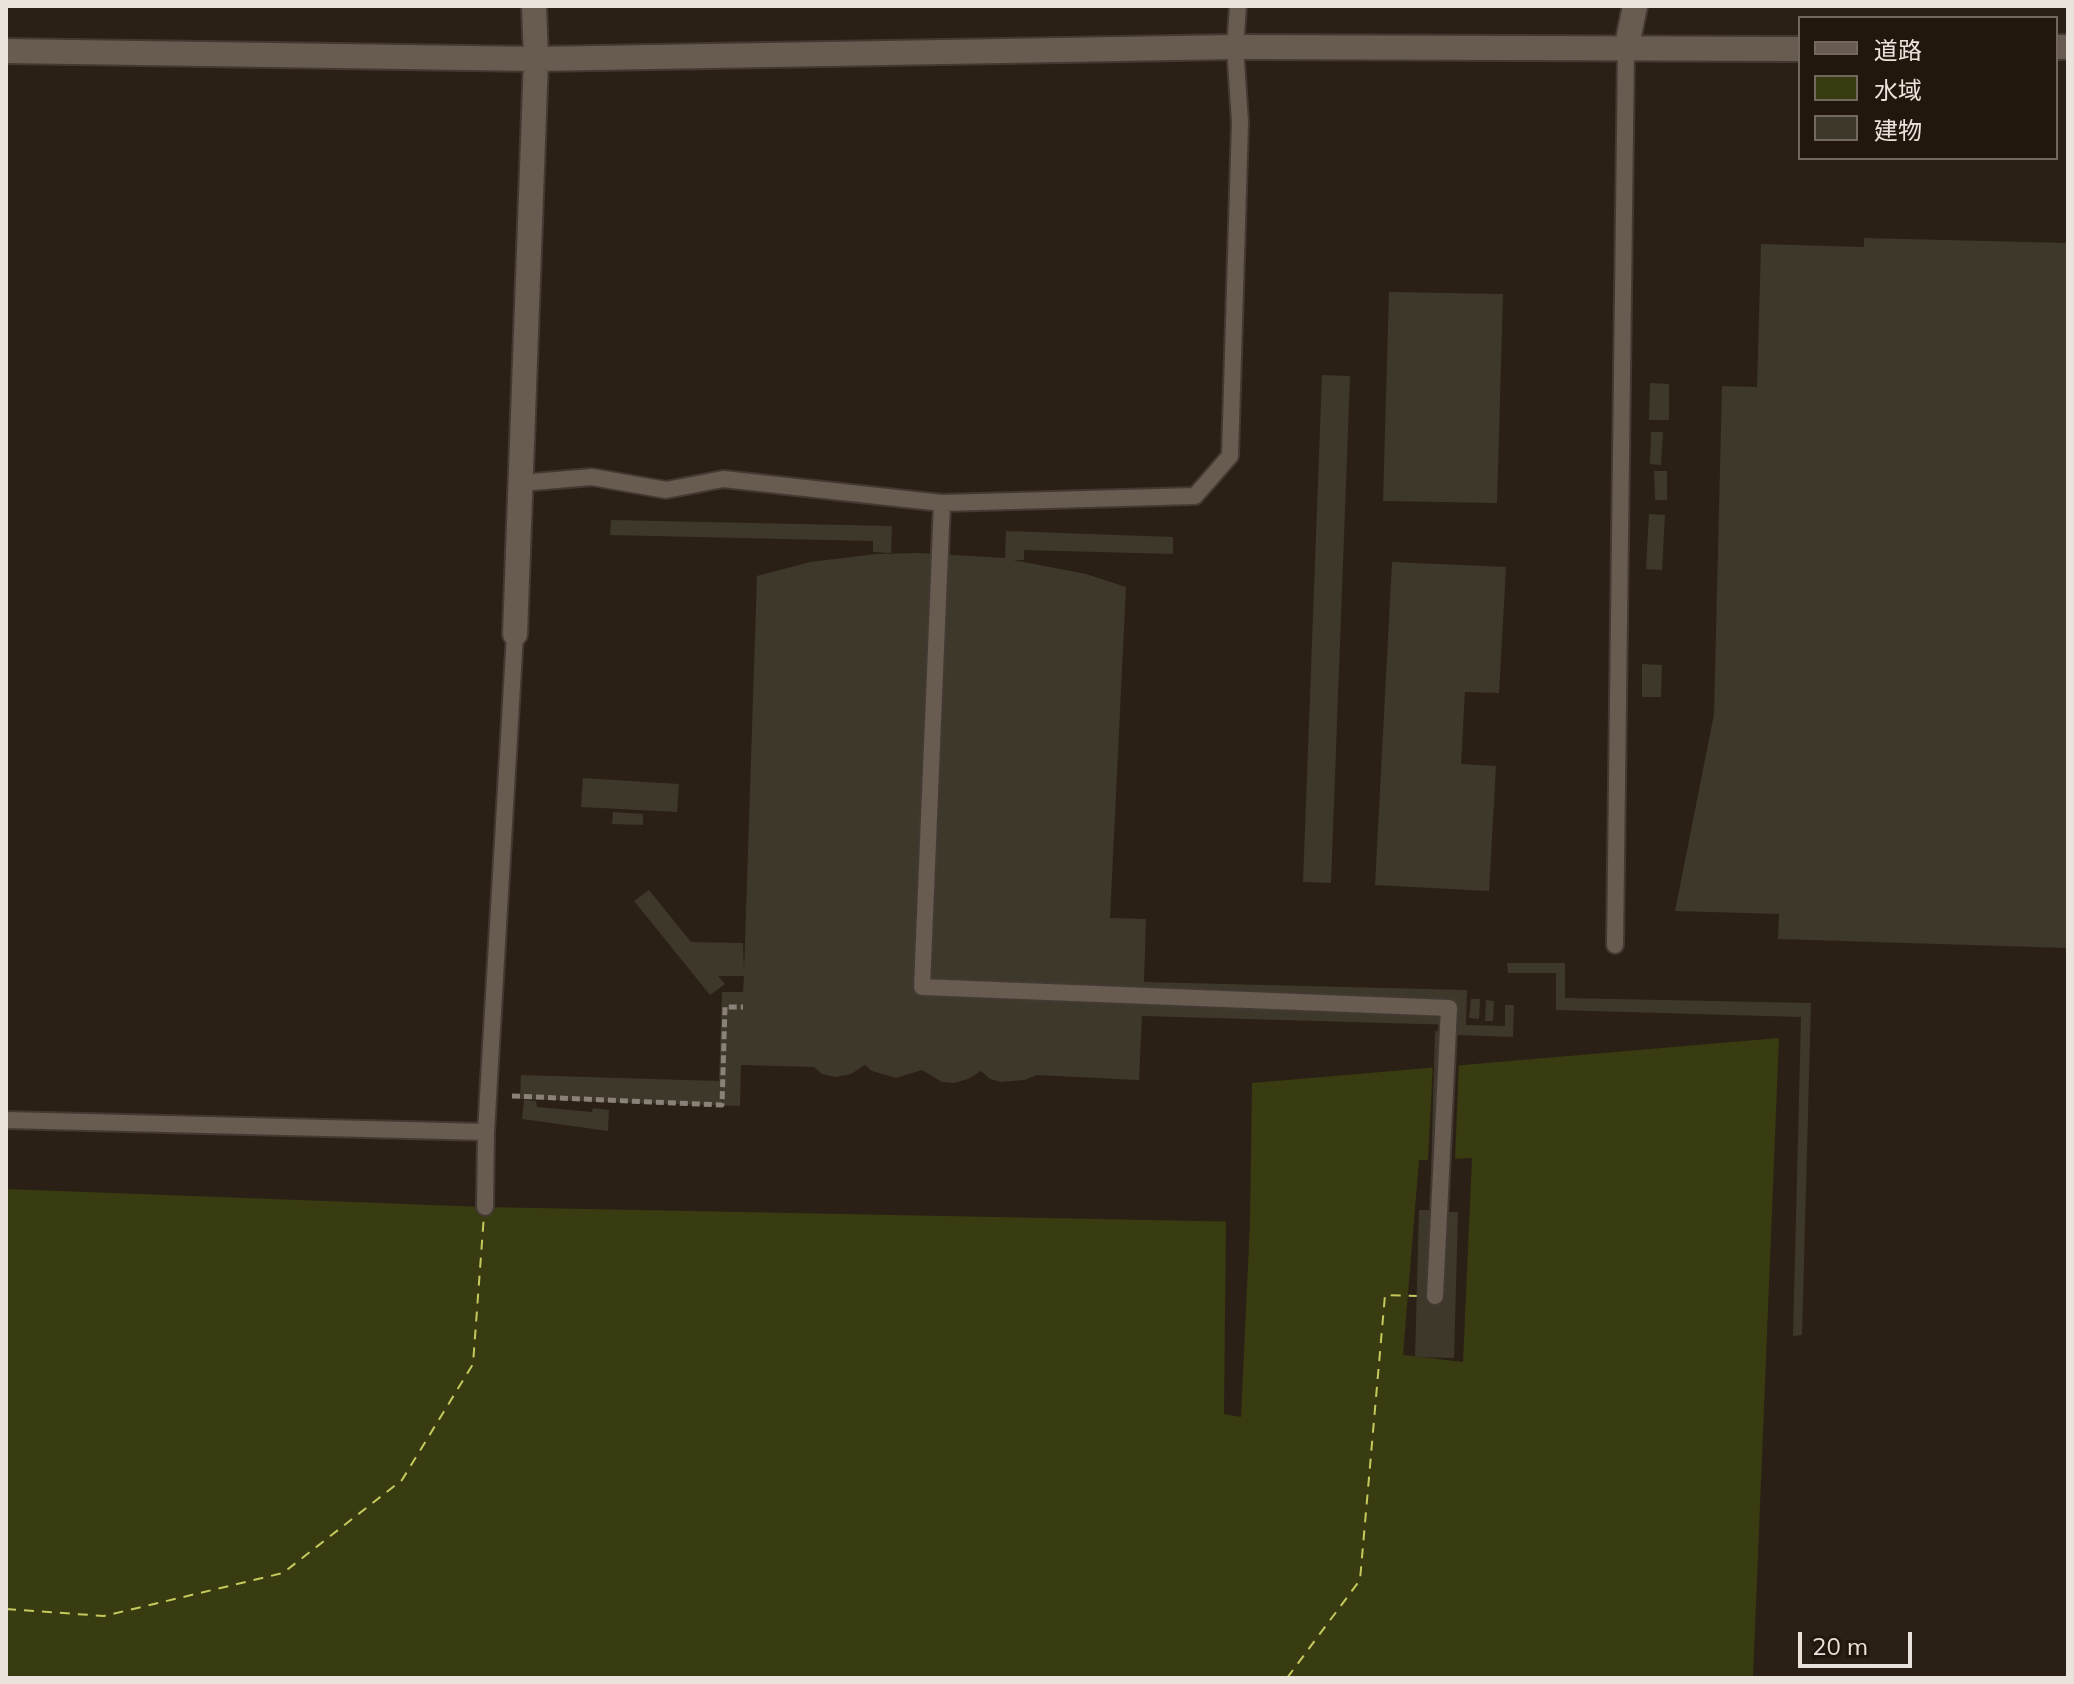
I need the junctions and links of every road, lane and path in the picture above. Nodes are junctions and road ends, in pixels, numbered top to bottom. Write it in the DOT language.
graph roads {
  1 [pos="534,6"];
  2 [pos="1238,6"];
  3 [pos="1635,6"];
  4 [pos="1235,47"];
  5 [pos="1798,49"];
  6 [pos="1626,50"];
  7 [pos="6,51"];
  8 [pos="536,59"];
  9 [pos="521,483"];
  10 [pos="942,503"];
  11 [pos="515,634"];
  12 [pos="1615,945"];
  13 [pos="743,1007"];
  14 [pos="511,1110"];
  15 [pos="6,1120"];
  16 [pos="486,1132"];
  17 [pos="485,1207"];
  18 [pos="1435,1296"];
  1 -- 8 [label="street"];
  2 -- 4 [label="lane"];
  3 -- 6 [label="street"];
  4 -- 6 [label="street"];
  4 -- 8 [label="street"];
  4 -- 10 [label="lane"];
  5 -- 6 [label="street"];
  6 -- 12 [label="lane"];
  7 -- 8 [label="street"];
  8 -- 9 [label="street"];
  9 -- 10 [label="lane"];
  9 -- 11 [label="street"];
  10 -- 18 [label="lane"];
  11 -- 16 [label="lane"];
  13 -- 14 [label="path"];
  15 -- 16 [label="lane"];
  16 -- 17 [label="lane"];
}
